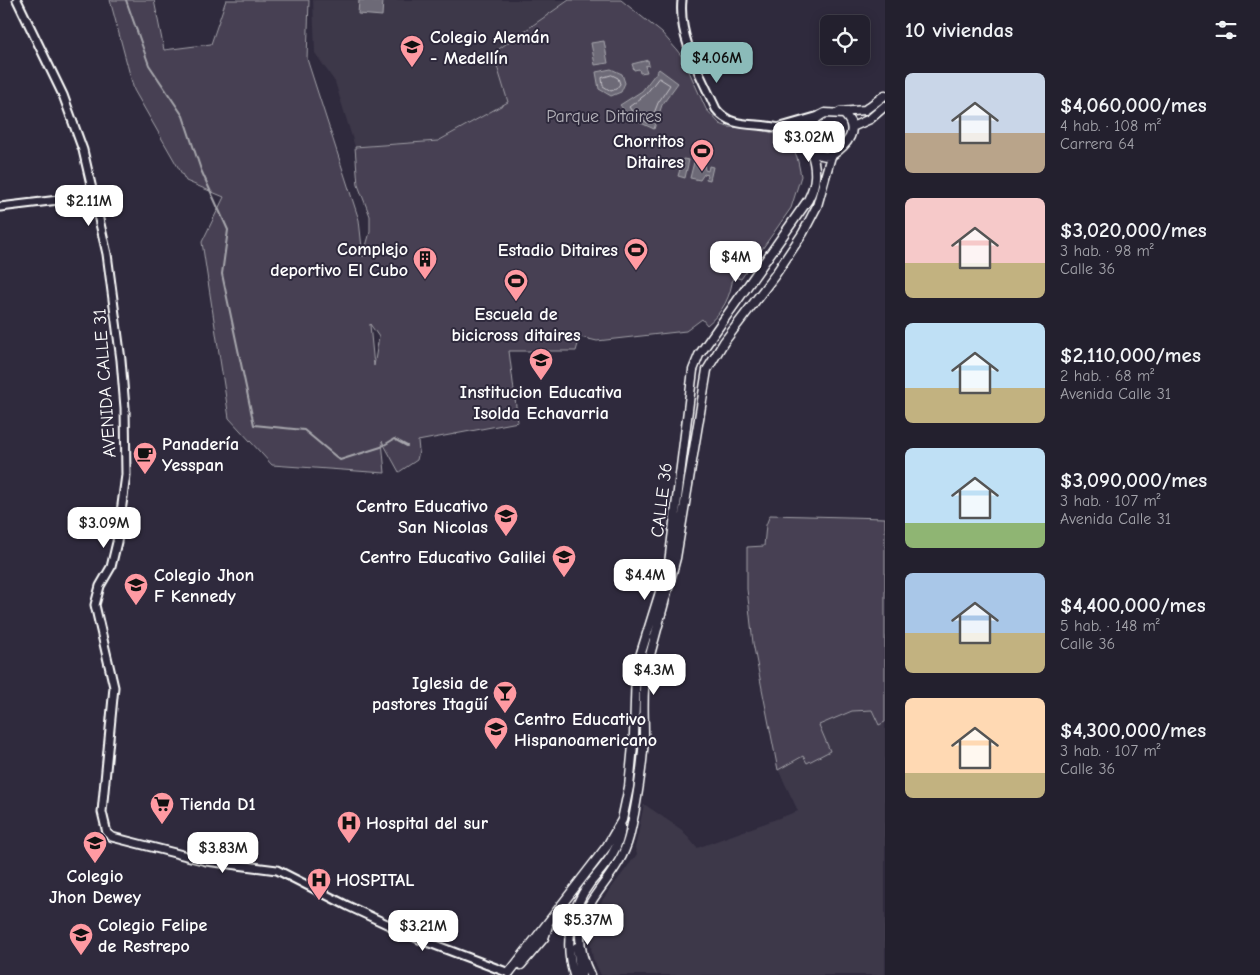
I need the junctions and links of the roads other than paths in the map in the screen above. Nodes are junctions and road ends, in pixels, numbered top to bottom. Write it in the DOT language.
graph roads {
  1 [pos="17,0"];
  2 [pos="682,0"];
  3 [pos="885,95"];
  4 [pos="885,106"];
  5 [pos="838,112"];
  6 [pos="820,116"];
  7 [pos="781,127"];
  8 [pos="852,127"];
  9 [pos="810,149"];
  10 [pos="832,156"];
  11 [pos="92,196"];
  12 [pos="0,207"];
  13 [pos="622,820"];
  14 [pos="584,914"];
  15 [pos="510,974"];
  16 [pos="574,975"];
  17 [pos="581,975"];
  18 [pos="590,975"];
  1 -- 11 [label="street, AVENIDA CALLE 31"];
  2 -- 7 [label="street"];
  3 -- 5 [label="main road"];
  4 -- 8 [label="main road"];
  5 -- 6 [label="main road"];
  5 -- 8 [label="main road"];
  6 -- 7 [label="street"];
  6 -- 9 [label="main road"];
  7 -- 9 [label="street"];
  8 -- 10 [label="main road"];
  9 -- 10 [label="main road"];
  9 -- 13 [label="main road, CALLE 36"];
  10 -- 14 [label="main road, CALLE 36"];
  11 -- 12 [label="street"];
  11 -- 15 [label="street, AVENIDA CALLE 31"];
  13 -- 15 [label="main road, CALLE 36"];
  13 -- 16 [label="main road"];
  14 -- 17 [label="main road"];
  14 -- 18 [label="main road, CALLE 36"];
}
